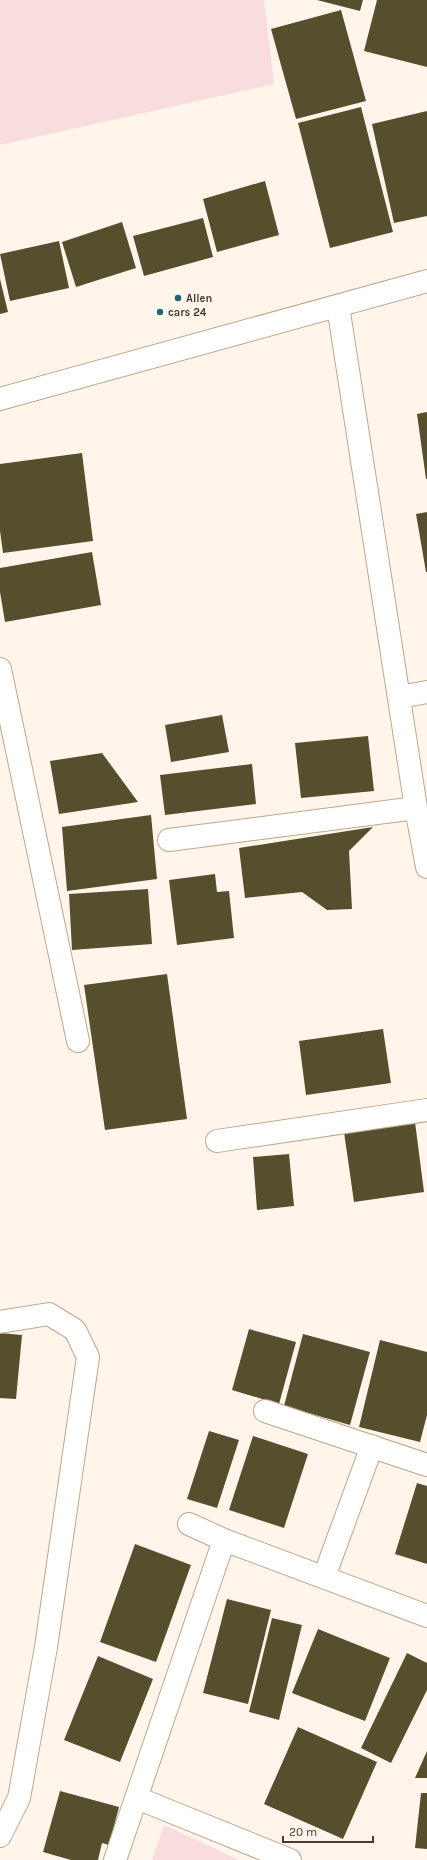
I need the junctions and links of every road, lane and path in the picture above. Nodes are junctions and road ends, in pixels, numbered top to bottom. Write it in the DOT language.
graph roads {
  1 [pos="427,281"];
  2 [pos="338,306"];
  3 [pos="0,399"];
  4 [pos="0,669"];
  5 [pos="427,692"];
  6 [pos="399,697"];
  7 [pos="416,808"];
  8 [pos="169,840"];
  9 [pos="427,866"];
  10 [pos="78,1041"];
  11 [pos="427,1110"];
  12 [pos="218,1141"];
  13 [pos="0,1322"];
  14 [pos="265,1411"];
  15 [pos="372,1446"];
  16 [pos="427,1465"];
  17 [pos="189,1524"];
  18 [pos="224,1540"];
  19 [pos="324,1577"];
  20 [pos="427,1616"];
  21 [pos="137,1798"];
  22 [pos="0,1836"];
  23 [pos="115,1860"];
  24 [pos="290,1860"];
  1 -- 2 [label="street"];
  2 -- 3 [label="street"];
  2 -- 6 [label="street"];
  4 -- 10 [label="street"];
  5 -- 6 [label="street"];
  6 -- 7 [label="street"];
  7 -- 8 [label="street"];
  7 -- 9 [label="street"];
  11 -- 12 [label="street"];
  13 -- 22 [label="street"];
  14 -- 15 [label="street"];
  15 -- 16 [label="street"];
  15 -- 19 [label="street"];
  17 -- 18 [label="street"];
  18 -- 19 [label="street"];
  18 -- 21 [label="street"];
  19 -- 20 [label="street"];
  21 -- 23 [label="street"];
  21 -- 24 [label="street"];
}
